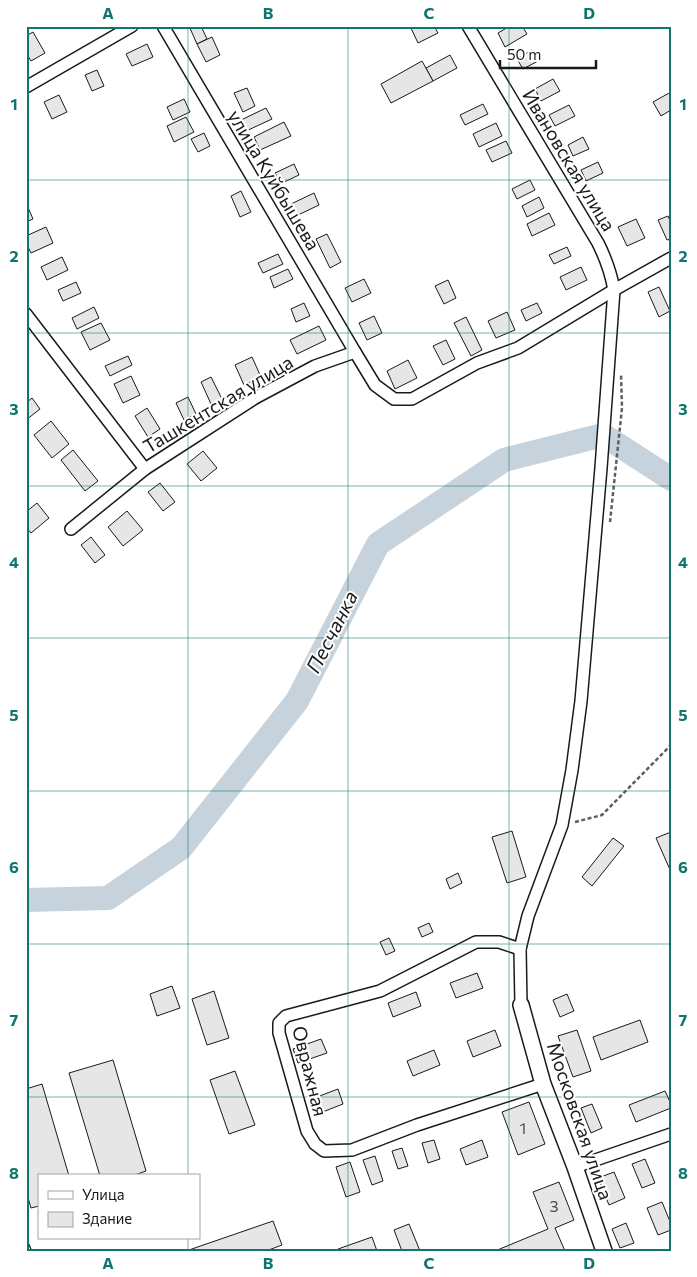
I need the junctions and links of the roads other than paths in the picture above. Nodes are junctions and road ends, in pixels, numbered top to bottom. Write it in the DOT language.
graph roads {
  1 [pos="132,26"];
  2 [pos="162,26"];
  3 [pos="468,26"];
  4 [pos="26,87"];
  5 [pos="671,258"];
  6 [pos="614,290"];
  7 [pos="26,314"];
  8 [pos="355,352"];
  9 [pos="145,469"];
  10 [pos="72,529"];
  11 [pos="520,949"];
  12 [pos="521,1004"];
  13 [pos="543,1084"];
  14 [pos="671,1134"];
  15 [pos="575,1167"];
  16 [pos="26,1246"];
  17 [pos="28,1251"];
  18 [pos="604,1251"];
  1 -- 4 [label="street"];
  2 -- 8 [label="street, улица Куйбышева"];
  3 -- 6 [label="street, Ивановская улица"];
  5 -- 6 [label="street"];
  6 -- 8 [label="street"];
  6 -- 11 [label="street, Ивановская улица"];
  7 -- 9 [label="street"];
  8 -- 9 [label="street, Ташкентская улица"];
  9 -- 10 [label="street, Ташкентская улица"];
  11 -- 12 [label="street, Ивановская улица"];
  11 -- 13 [label="street, Овражная"];
  12 -- 13 [label="street, Московская улица"];
  13 -- 15 [label="street, Московская улица"];
  14 -- 15 [label="street"];
  15 -- 18 [label="street, Московская улица"];
  16 -- 17 [label="lane"];
}
